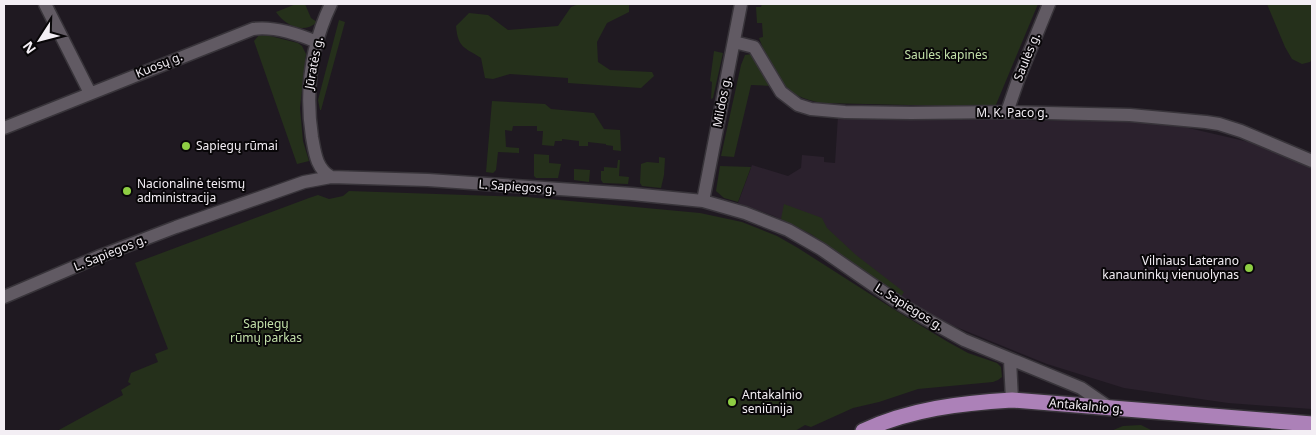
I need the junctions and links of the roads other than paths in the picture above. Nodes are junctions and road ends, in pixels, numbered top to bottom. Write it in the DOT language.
graph roads {
  1 [pos="46,4"];
  2 [pos="332,4"];
  3 [pos="741,4"];
  4 [pos="1049,4"];
  5 [pos="317,42"];
  6 [pos="734,42"];
  7 [pos="90,93"];
  8 [pos="1007,112"];
  9 [pos="4,128"];
  10 [pos="1312,161"];
  11 [pos="331,177"];
  12 [pos="703,201"];
  13 [pos="4,297"];
  14 [pos="1010,360"];
  15 [pos="1012,400"];
  16 [pos="1110,408"];
  17 [pos="1312,424"];
  18 [pos="863,431"];
  1 -- 7 [label="street"];
  2 -- 5 [label="street, Jūratės g."];
  3 -- 6 [label="street, Mildos g."];
  4 -- 8 [label="street, Saulės g."];
  5 -- 7 [label="street, Kuosų g."];
  5 -- 11 [label="street, Jūratės g."];
  6 -- 8 [label="street, M. K. Paco g."];
  6 -- 12 [label="street, Mildos g."];
  7 -- 9 [label="street, Kuosų g."];
  8 -- 10 [label="street, M. K. Paco g."];
  11 -- 12 [label="street, L. Sapiegos g."];
  11 -- 13 [label="street, L. Sapiegos g."];
  12 -- 14 [label="street, L. Sapiegos g."];
  14 -- 15 [label="street"];
  14 -- 16 [label="street, L. Sapiegos g."];
  15 -- 16 [label="main road, Antakalnio g."];
  15 -- 18 [label="main road, Antakalnio g."];
  16 -- 17 [label="main road, Antakalnio g."];
}
